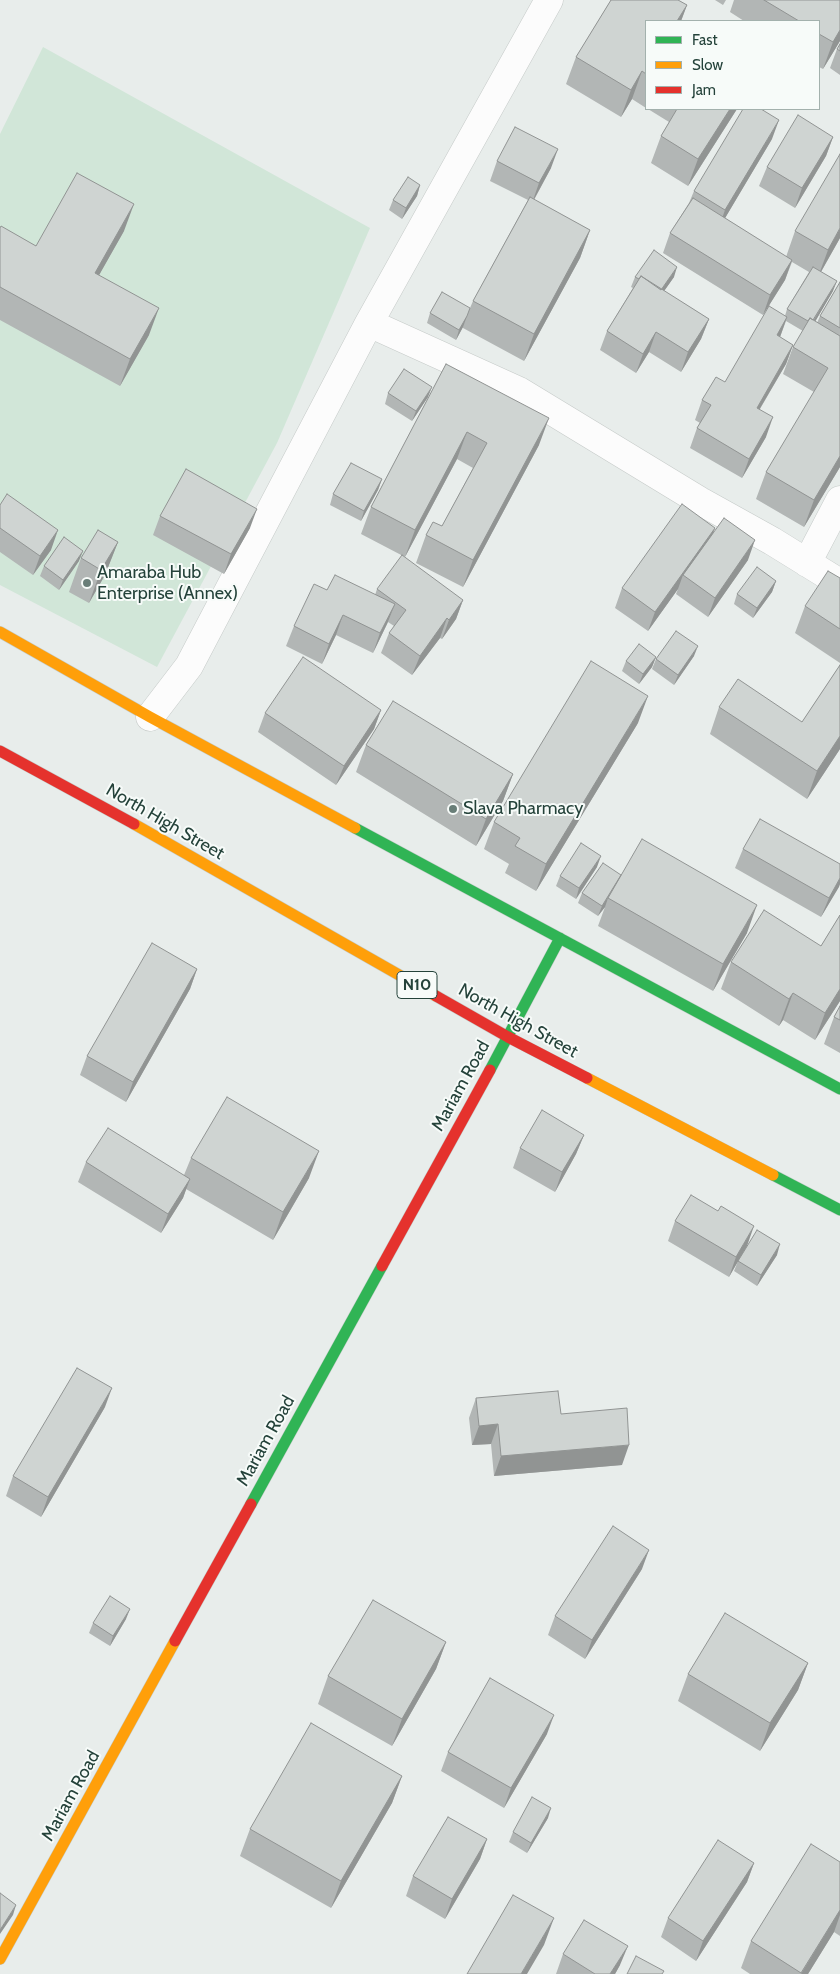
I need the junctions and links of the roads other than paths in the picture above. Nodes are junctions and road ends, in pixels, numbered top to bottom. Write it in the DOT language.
graph roads {
  1 [pos="549,0"];
  2 [pos="369,323"];
  3 [pos="840,500"];
  4 [pos="807,563"];
  5 [pos="840,583"];
  6 [pos="0,632"];
  7 [pos="150,717"];
  8 [pos="0,751"];
  9 [pos="560,938"];
  10 [pos="508,1037"];
  11 [pos="840,1089"];
  12 [pos="840,1210"];
  13 [pos="0,1959"];
  1 -- 2 [label="street"];
  2 -- 4 [label="street"];
  2 -- 7 [label="street"];
  3 -- 4 [label="street"];
  4 -- 5 [label="street"];
  6 -- 7 [label="main road"];
  7 -- 9 [label="main road"];
  8 -- 10 [label="main road, North High Street / N10"];
  9 -- 10 [label="main road, Mariam Road"];
  9 -- 11 [label="main road"];
  10 -- 12 [label="main road, North High Street / N10"];
  10 -- 13 [label="main road, Mariam Road"];
}
